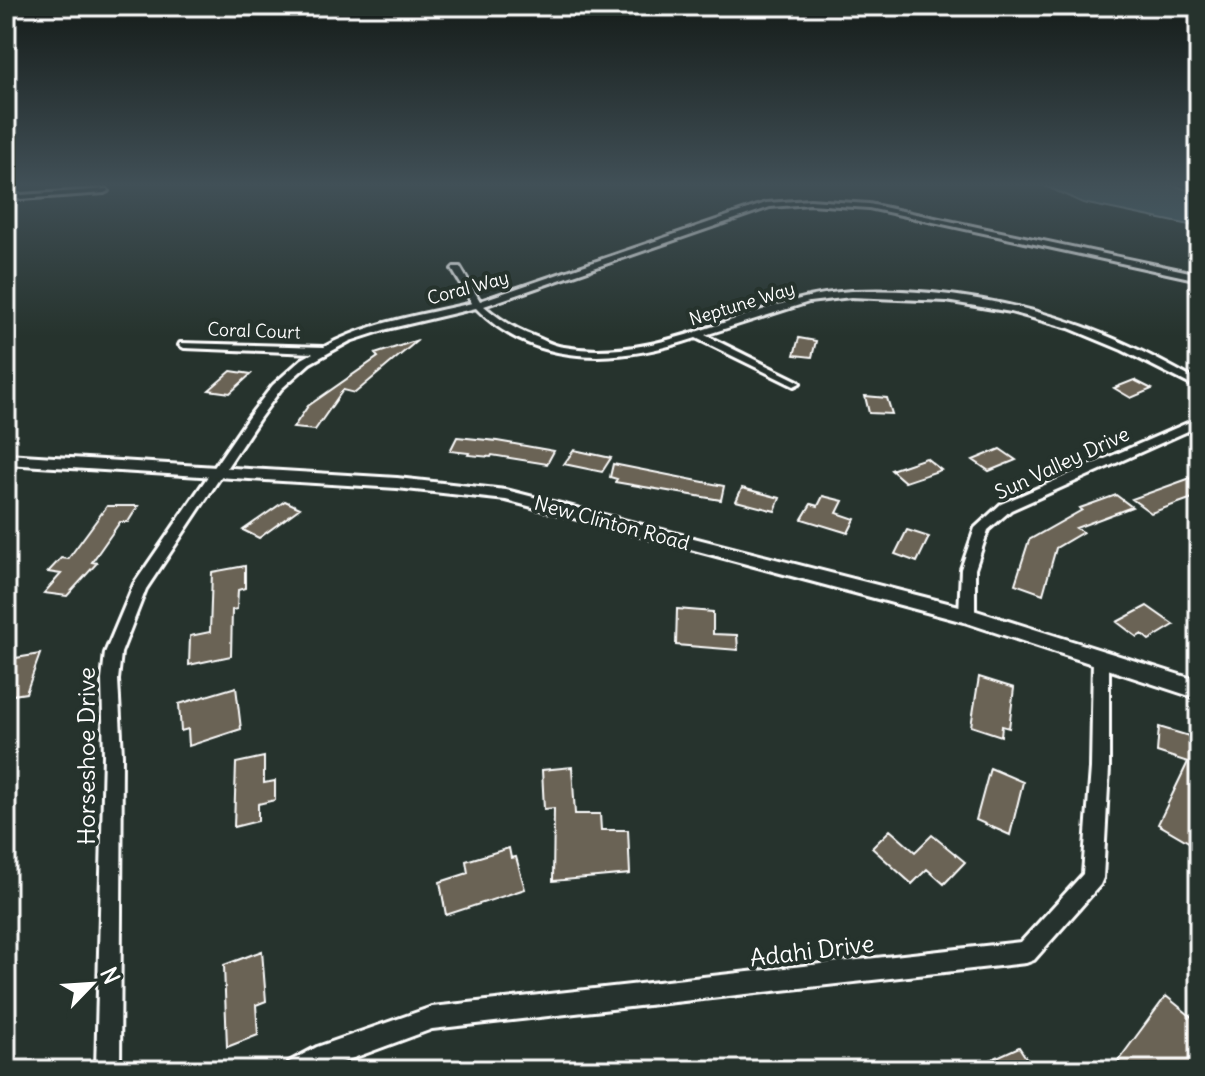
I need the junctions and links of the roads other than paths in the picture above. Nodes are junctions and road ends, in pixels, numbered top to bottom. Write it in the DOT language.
graph roads {
  1 [pos="681,235"];
  2 [pos="1005,235"];
  3 [pos="457,269"];
  4 [pos="1199,277"];
  5 [pos="478,305"];
  6 [pos="698,335"];
  7 [pos="184,345"];
  8 [pos="323,350"];
  9 [pos="794,383"];
  10 [pos="1199,386"];
  11 [pos="1199,422"];
  12 [pos="6,459"];
  13 [pos="217,472"];
  14 [pos="967,615"];
  15 [pos="1101,659"];
  16 [pos="1199,690"];
  17 [pos="108,1070"];
  18 [pos="297,1070"];
  1 -- 5 [label="street, Coral Way"];
  2 -- 4 [label="street, Coral Way"];
  3 -- 5 [label="street, Neptune Way"];
  5 -- 6 [label="street, Neptune Way"];
  5 -- 8 [label="street, Coral Way"];
  6 -- 9 [label="street"];
  6 -- 10 [label="street, Neptune Way"];
  7 -- 8 [label="street, Coral Court"];
  8 -- 13 [label="street, Coral Way"];
  11 -- 14 [label="street, Sun Valley Drive"];
  12 -- 13 [label="street, New Clinton Road"];
  13 -- 14 [label="street, New Clinton Road"];
  13 -- 17 [label="street, Horseshoe Drive"];
  14 -- 15 [label="street, New Clinton Road"];
  15 -- 16 [label="street, New Clinton Road"];
  15 -- 18 [label="street, Adahi Drive"];
}
